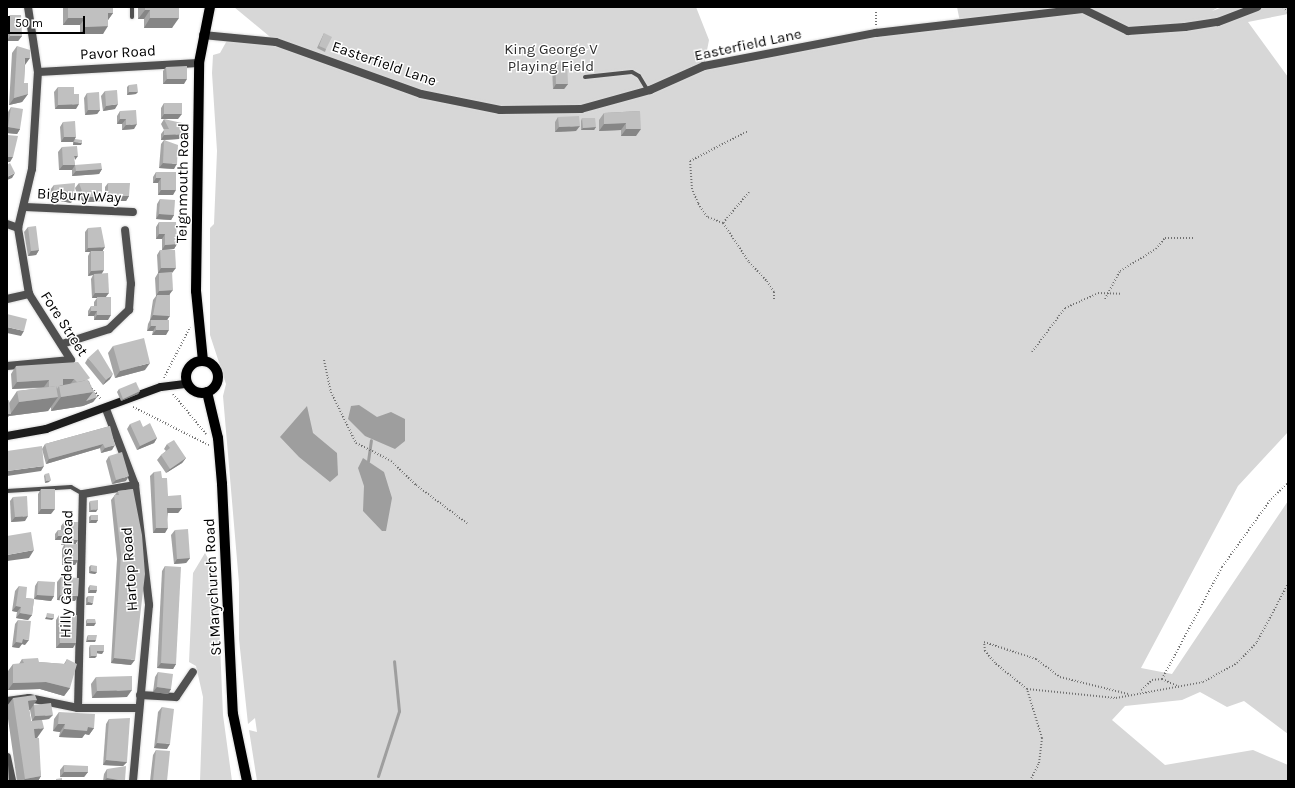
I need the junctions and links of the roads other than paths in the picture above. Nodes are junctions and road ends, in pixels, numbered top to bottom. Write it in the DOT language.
graph roads {
  1 [pos="28,7"];
  2 [pos="132,7"];
  3 [pos="210,7"];
  4 [pos="1257,7"];
  5 [pos="132,17"];
  6 [pos="203,35"];
  7 [pos="199,63"];
  8 [pos="38,72"];
  9 [pos="585,77"];
  10 [pos="648,91"];
  11 [pos="25,207"];
  12 [pos="133,212"];
  13 [pos="7,224"];
  14 [pos="18,228"];
  15 [pos="125,230"];
  16 [pos="28,294"];
  17 [pos="7,299"];
  18 [pos="62,344"];
  19 [pos="203,361"];
  20 [pos="7,366"];
  21 [pos="188,384"];
  22 [pos="207,392"];
  23 [pos="106,408"];
  24 [pos="7,436"];
  25 [pos="135,485"];
  26 [pos="7,492"];
  27 [pos="83,494"];
  28 [pos="192,672"];
  29 [pos="140,695"];
  30 [pos="7,701"];
  31 [pos="78,708"];
  32 [pos="138,708"];
  33 [pos="7,757"];
  34 [pos="12,781"];
  35 [pos="133,781"];
  36 [pos="247,781"];
  1 -- 8 [label="street, Fore Street"];
  2 -- 5 [label="lane"];
  3 -- 6 [label="main road, Teignmouth Road"];
  4 -- 10 [label="street, Easterfield Lane"];
  6 -- 7 [label="main road, Teignmouth Road"];
  6 -- 10 [label="street, Easterfield Lane"];
  7 -- 8 [label="street, Pavor Road"];
  7 -- 19 [label="main road, Teignmouth Road"];
  8 -- 11 [label="street, Fore Street"];
  9 -- 10 [label="lane"];
  11 -- 12 [label="street, Bigbury Way"];
  11 -- 14 [label="street, Fore Street"];
  13 -- 14 [label="street"];
  14 -- 16 [label="street, Fore Street"];
  15 -- 18 [label="street"];
  16 -- 17 [label="street"];
  16 -- 18 [label="street, Fore Street"];
  18 -- 20 [label="street, Fore Street"];
  19 -- 21 [label="main road"];
  19 -- 22 [label="main road"];
  21 -- 22 [label="main road"];
  21 -- 23 [label="main road"];
  22 -- 36 [label="main road, St Marychurch Road"];
  23 -- 24 [label="main road"];
  23 -- 25 [label="street, Hartop Road"];
  25 -- 27 [label="street, Hilly Gardens Road"];
  25 -- 29 [label="street, Hartop Road"];
  26 -- 27 [label="lane"];
  27 -- 31 [label="street, Hilly Gardens Road"];
  28 -- 29 [label="street"];
  29 -- 32 [label="street, Hartop Road"];
  30 -- 31 [label="street"];
  31 -- 32 [label="street"];
  32 -- 35 [label="street, Hartop Road"];
  33 -- 34 [label="street"];
}
